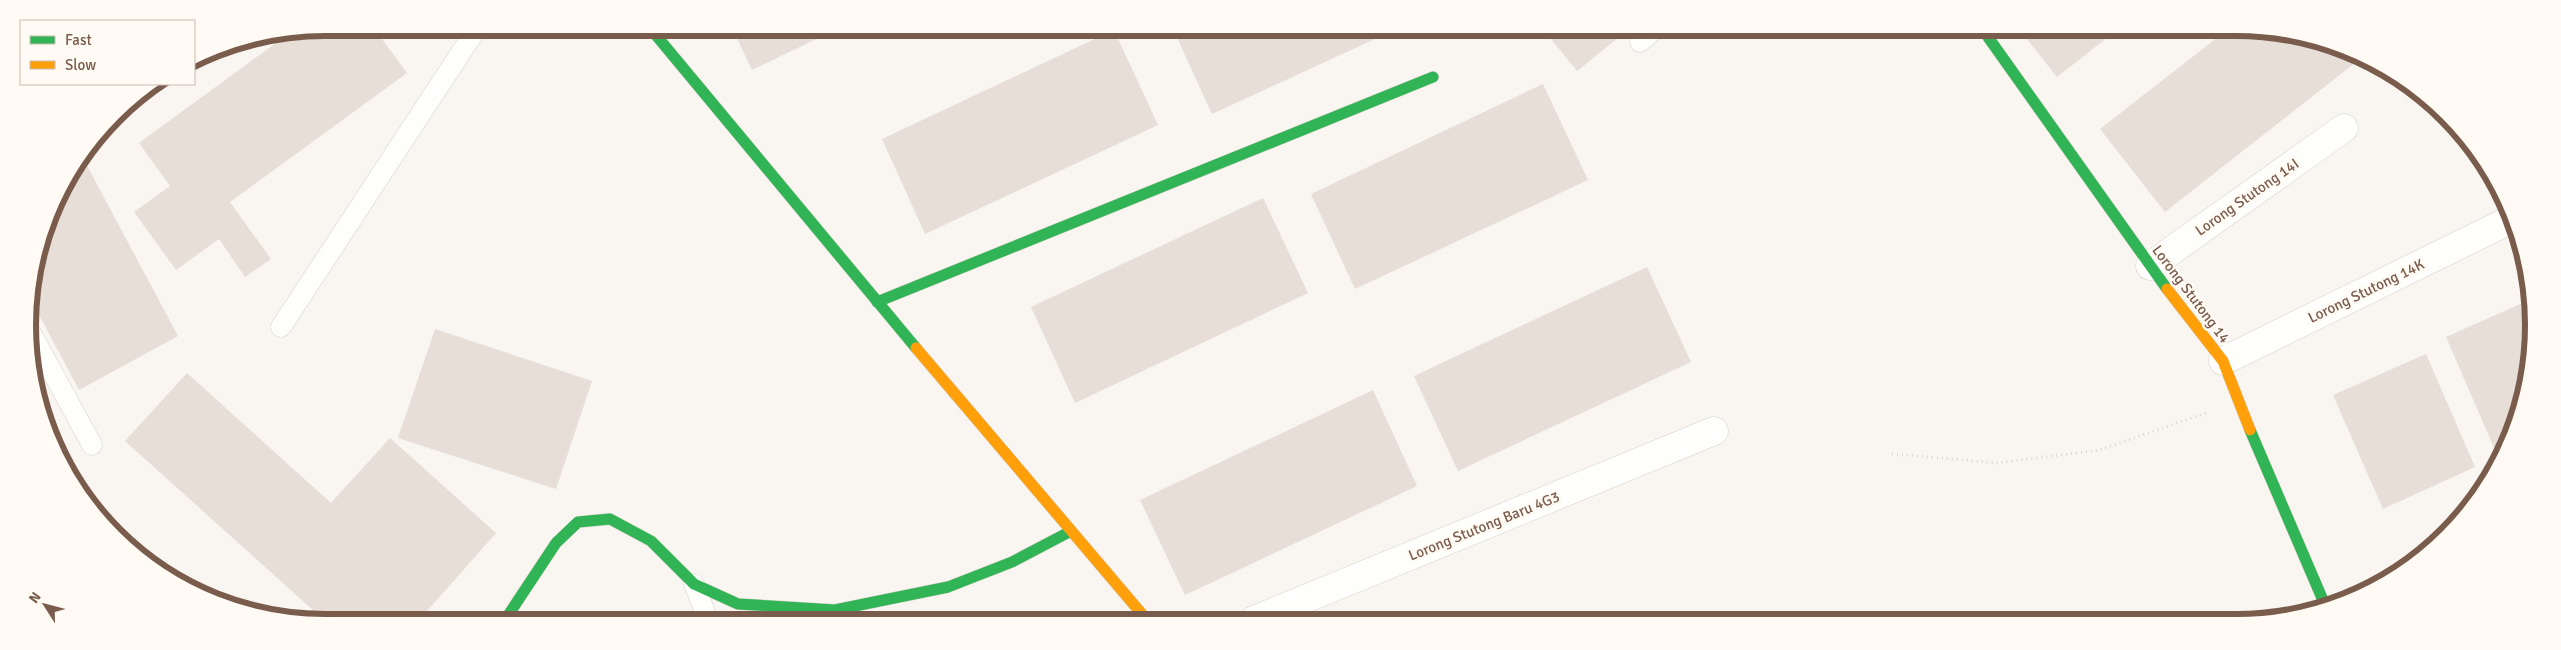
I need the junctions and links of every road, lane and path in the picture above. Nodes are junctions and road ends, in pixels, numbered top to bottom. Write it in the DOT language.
graph roads {
  1 [pos="471,36"];
  2 [pos="657,36"];
  3 [pos="1987,36"];
  4 [pos="1432,77"];
  5 [pos="2344,128"];
  6 [pos="2506,222"];
  7 [pos="2150,266"];
  8 [pos="877,302"];
  9 [pos="281,327"];
  10 [pos="37,344"];
  11 [pos="2223,361"];
  12 [pos="2238,403"];
  13 [pos="1714,431"];
  14 [pos="92,445"];
  15 [pos="1892,454"];
  16 [pos="1071,530"];
  17 [pos="694,584"];
  18 [pos="2323,600"];
  19 [pos="509,614"];
  20 [pos="706,614"];
  21 [pos="1142,614"];
  22 [pos="1269,614"];
  1 -- 9 [label="lane"];
  2 -- 8 [label="street"];
  3 -- 7 [label="street, Lorong Stutong 14"];
  4 -- 8 [label="street"];
  5 -- 7 [label="street, Lorong Stutong 14I"];
  6 -- 11 [label="street, Lorong Stutong 14K"];
  7 -- 11 [label="street, Lorong Stutong 14"];
  8 -- 16 [label="street"];
  10 -- 14 [label="lane"];
  11 -- 12 [label="street, Lorong Stutong 14"];
  12 -- 15 [label="path"];
  12 -- 18 [label="street, Lorong Stutong 14"];
  13 -- 22 [label="street, Lorong Stutong Baru 4G3"];
  16 -- 17 [label="street"];
  16 -- 21 [label="street"];
  17 -- 19 [label="street"];
  17 -- 20 [label="lane"];
}
